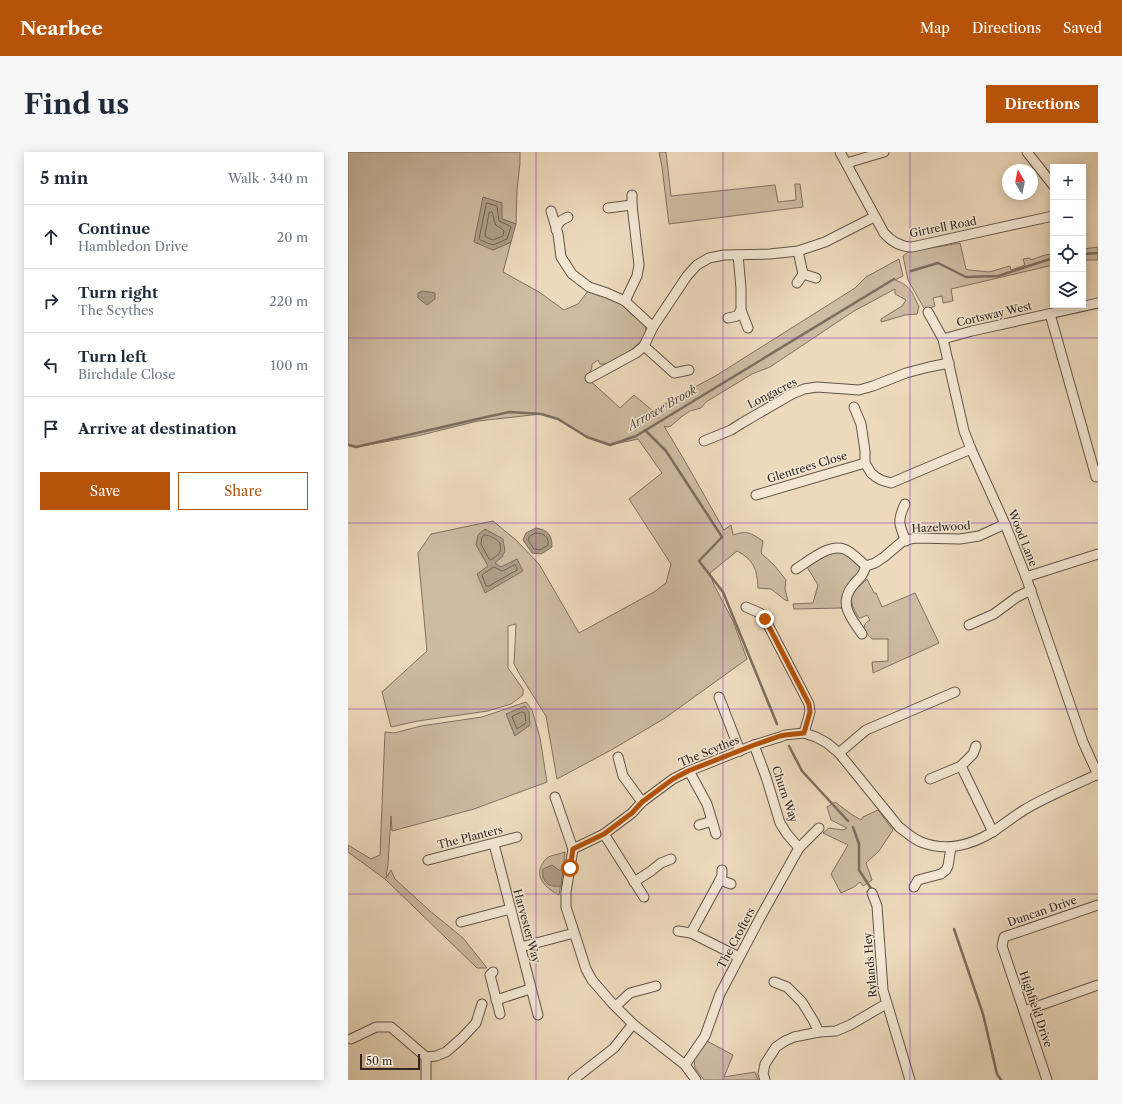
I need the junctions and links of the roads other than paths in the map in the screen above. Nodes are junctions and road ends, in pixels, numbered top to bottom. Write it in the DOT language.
graph roads {
  1 [pos="840,152"];
  2 [pos="884,152"];
  3 [pos="1027,152"];
  4 [pos="847,163"];
  5 [pos="1050,181"];
  6 [pos="632,195"];
  7 [pos="632,205"];
  8 [pos="608,208"];
  9 [pos="551,211"];
  10 [pos="568,217"];
  11 [pos="874,217"];
  12 [pos="1050,217"];
  13 [pos="556,230"];
  14 [pos="798,251"];
  15 [pos="738,255"];
  16 [pos="803,274"];
  17 [pos="816,278"];
  18 [pos="797,282"];
  19 [pos="625,301"];
  20 [pos="1098,303"];
  21 [pos="741,310"];
  22 [pos="928,312"];
  23 [pos="1050,314"];
  24 [pos="728,318"];
  25 [pos="654,327"];
  26 [pos="748,328"];
  27 [pos="943,339"];
  28 [pos="644,346"];
  29 [pos="949,363"];
  30 [pos="689,370"];
  31 [pos="590,378"];
  32 [pos="854,407"];
  33 [pos="704,440"];
  34 [pos="971,449"];
  35 [pos="865,463"];
  36 [pos="1096,477"];
  37 [pos="756,495"];
  38 [pos="904,504"];
  39 [pos="1005,524"];
  40 [pos="906,541"];
  41 [pos="1098,554"];
  42 [pos="866,566"];
  43 [pos="796,569"];
  44 [pos="1026,577"];
  45 [pos="1031,590"];
  46 [pos="746,607"];
  47 [pos="969,625"];
  48 [pos="862,634"];
  49 [pos="954,692"];
  50 [pos="719,696"];
  51 [pos="804,733"];
  52 [pos="754,745"];
  53 [pos="976,746"];
  54 [pos="740,751"];
  55 [pos="839,753"];
  56 [pos="618,757"];
  57 [pos="961,766"];
  58 [pos="688,771"];
  59 [pos="1098,774"];
  60 [pos="930,779"];
  61 [pos="556,797"];
  62 [pos="642,802"];
  63 [pos="712,821"];
  64 [pos="699,825"];
  65 [pos="819,828"];
  66 [pos="993,832"];
  67 [pos="604,834"];
  68 [pos="716,834"];
  69 [pos="517,837"];
  70 [pos="494,844"];
  71 [pos="951,847"];
  72 [pos="799,848"];
  73 [pos="573,849"];
  74 [pos="428,860"];
  75 [pos="671,860"];
  76 [pos="722,870"];
  77 [pos="720,880"];
  78 [pos="634,882"];
  79 [pos="731,884"];
  80 [pos="914,887"];
  81 [pos="872,893"];
  82 [pos="644,897"];
  83 [pos="1098,905"];
  84 [pos="510,909"];
  85 [pos="461,922"];
  86 [pos="678,931"];
  87 [pos="574,933"];
  88 [pos="691,933"];
  89 [pos="1002,946"];
  90 [pos="521,947"];
  91 [pos="738,959"];
  92 [pos="493,972"];
  93 [pos="774,982"];
  94 [pos="1098,985"];
  95 [pos="656,986"];
  96 [pos="530,989"];
  97 [pos="496,1000"];
  98 [pos="482,1004"];
  99 [pos="886,1004"];
  100 [pos="616,1006"];
  101 [pos="1024,1011"];
  102 [pos="500,1014"];
  103 [pos="538,1015"];
  104 [pos="633,1024"];
  105 [pos="819,1032"];
  106 [pos="351,1039"];
  107 [pos="426,1057"];
  108 [pos="685,1065"];
  109 [pos="426,1080"];
  110 [pos="573,1080"];
  111 [pos="696,1080"];
  112 [pos="764,1080"];
  113 [pos="910,1080"];
  114 [pos="1047,1080"];
  1 -- 4 [label="street, Girtrell Road"];
  2 -- 4 [label="street"];
  3 -- 5 [label="street"];
  4 -- 11 [label="street, Girtrell Road"];
  6 -- 7 [label="street"];
  7 -- 8 [label="street"];
  7 -- 19 [label="street"];
  9 -- 13 [label="street"];
  10 -- 13 [label="street"];
  11 -- 12 [label="street, Girtrell Road"];
  11 -- 14 [label="street"];
  13 -- 19 [label="street"];
  14 -- 15 [label="street"];
  14 -- 16 [label="street"];
  15 -- 21 [label="street"];
  15 -- 25 [label="street"];
  16 -- 17 [label="street"];
  16 -- 18 [label="street"];
  19 -- 25 [label="street"];
  20 -- 23 [label="street, Cortsway West"];
  21 -- 24 [label="street"];
  21 -- 26 [label="street"];
  22 -- 27 [label="street, Wood Lane"];
  23 -- 27 [label="street, Cortsway West"];
  23 -- 36 [label="street"];
  25 -- 28 [label="street"];
  27 -- 29 [label="street, Wood Lane"];
  28 -- 30 [label="street"];
  28 -- 31 [label="street"];
  29 -- 33 [label="street, Longacres"];
  29 -- 34 [label="street, Wood Lane"];
  32 -- 35 [label="street"];
  34 -- 35 [label="street"];
  34 -- 39 [label="street, Wood Lane"];
  35 -- 37 [label="street, Glentrees Close"];
  38 -- 40 [label="street"];
  39 -- 40 [label="street, Hazelwood"];
  39 -- 44 [label="street, Wood Lane"];
  40 -- 42 [label="street, Hazelwood"];
  41 -- 44 [label="street"];
  42 -- 43 [label="street"];
  42 -- 48 [label="street"];
  44 -- 45 [label="street, Wood Lane"];
  45 -- 47 [label="street"];
  45 -- 59 [label="street, Wood Lane"];
  46 -- 51 [label="street"];
  49 -- 55 [label="street"];
  50 -- 54 [label="street"];
  51 -- 52 [label="street, The Scythes"];
  51 -- 55 [label="street"];
  52 -- 54 [label="street, The Scythes"];
  52 -- 72 [label="street, Churn Way"];
  53 -- 57 [label="street"];
  54 -- 58 [label="street, The Scythes"];
  55 -- 71 [label="street"];
  56 -- 62 [label="street"];
  57 -- 60 [label="street"];
  57 -- 66 [label="street"];
  58 -- 62 [label="street, The Scythes"];
  58 -- 63 [label="street"];
  59 -- 66 [label="street"];
  61 -- 73 [label="street"];
  62 -- 67 [label="street, The Scythes"];
  63 -- 64 [label="street"];
  63 -- 68 [label="street"];
  65 -- 72 [label="street, The Crofters"];
  66 -- 71 [label="street"];
  67 -- 73 [label="street, The Scythes"];
  67 -- 78 [label="street"];
  69 -- 70 [label="street, The Planters"];
  70 -- 74 [label="street, The Planters"];
  70 -- 84 [label="street, Harvester Way"];
  71 -- 80 [label="street"];
  72 -- 91 [label="street, The Crofters"];
  73 -- 87 [label="street"];
  75 -- 78 [label="street"];
  76 -- 77 [label="street"];
  77 -- 79 [label="street"];
  77 -- 88 [label="street"];
  78 -- 82 [label="street"];
  81 -- 99 [label="street, Rylands Hey"];
  83 -- 89 [label="street, Duncan Drive"];
  84 -- 85 [label="street"];
  84 -- 90 [label="street, Harvester Way"];
  86 -- 88 [label="street"];
  87 -- 90 [label="street"];
  87 -- 100 [label="street"];
  88 -- 91 [label="street"];
  89 -- 101 [label="street, Highfield Drive"];
  90 -- 96 [label="street, Harvester Way"];
  91 -- 108 [label="street, The Crofters"];
  92 -- 97 [label="street"];
  93 -- 105 [label="street"];
  94 -- 101 [label="street"];
  95 -- 100 [label="street"];
  96 -- 97 [label="street"];
  96 -- 103 [label="street, Harvester Way"];
  97 -- 102 [label="street"];
  98 -- 107 [label="street"];
  99 -- 105 [label="street"];
  99 -- 113 [label="street, Rylands Hey"];
  100 -- 104 [label="street"];
  101 -- 114 [label="street, Highfield Drive"];
  104 -- 108 [label="street"];
  104 -- 110 [label="street"];
  105 -- 112 [label="street"];
  106 -- 107 [label="street"];
  107 -- 109 [label="street"];
  108 -- 111 [label="street"];
}
